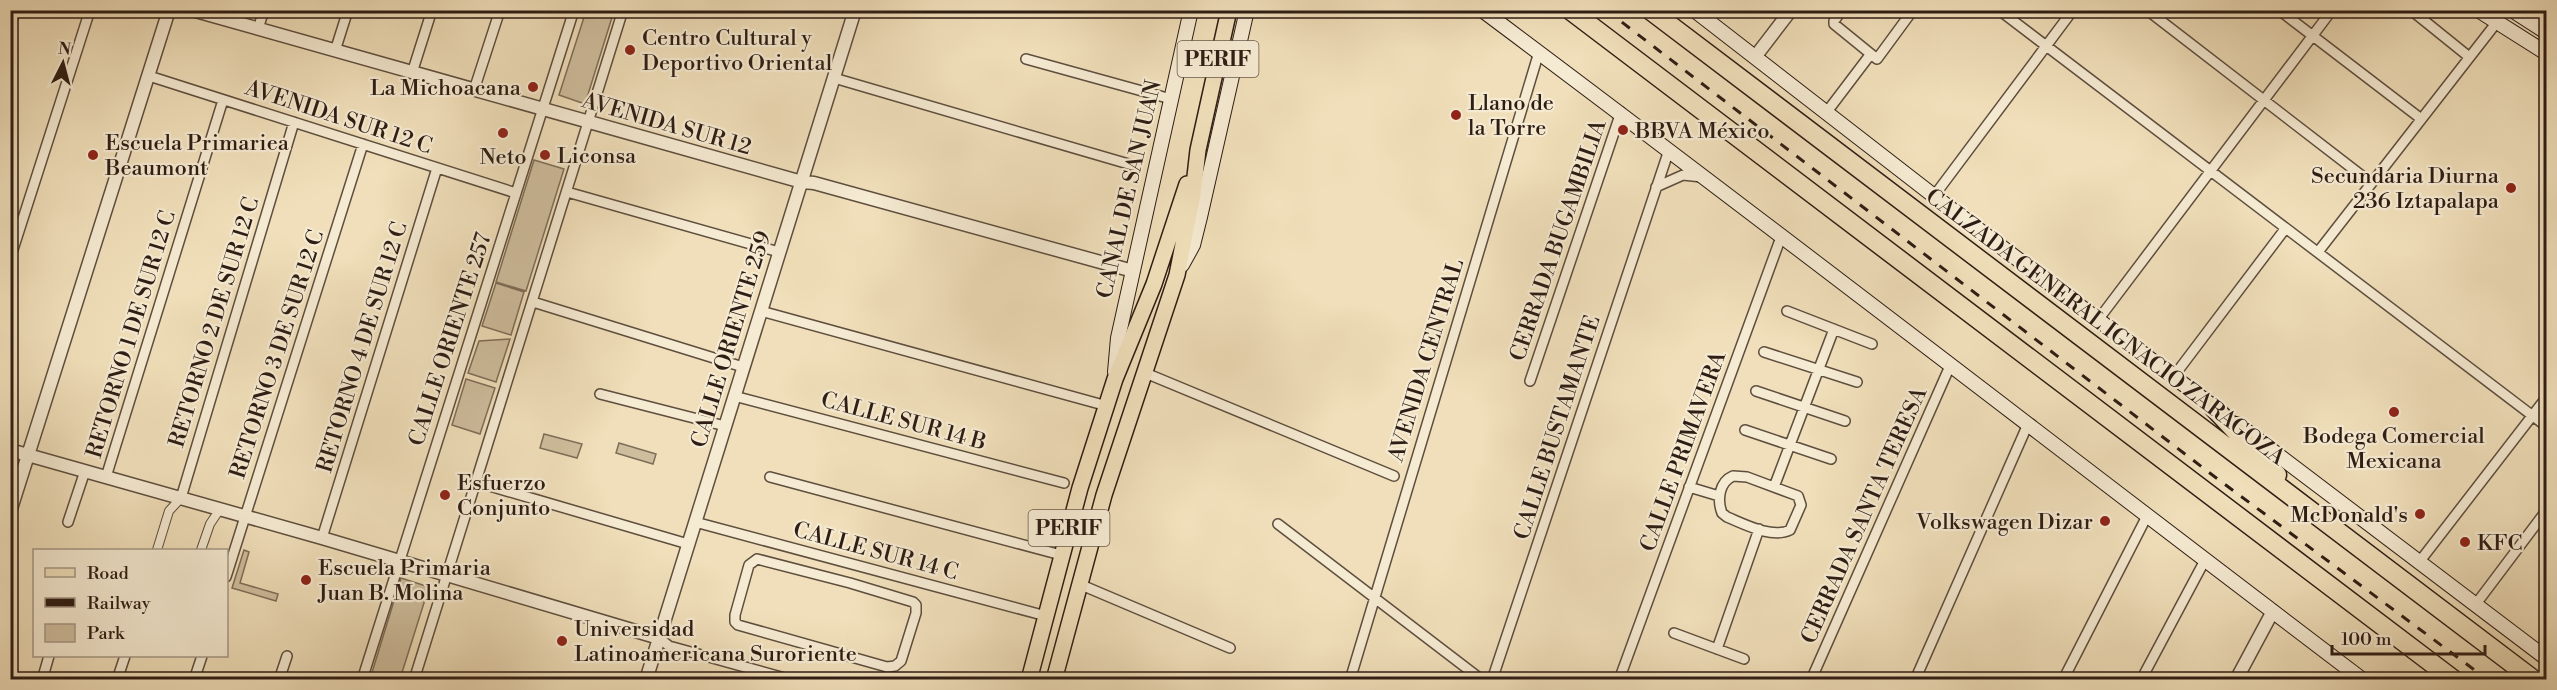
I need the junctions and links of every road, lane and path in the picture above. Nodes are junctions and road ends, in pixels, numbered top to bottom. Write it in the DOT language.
graph roads {
  1 [pos="16,10"];
  2 [pos="90,10"];
  3 [pos="169,10"];
  4 [pos="192,10"];
  5 [pos="264,10"];
  6 [pos="348,10"];
  7 [pos="432,10"];
  8 [pos="500,10"];
  9 [pos="574,10"];
  10 [pos="623,10"];
  11 [pos="855,10"];
  12 [pos="1191,10"];
  13 [pos="1229,10"];
  14 [pos="1247,10"];
  15 [pos="1482,10"];
  16 [pos="1570,10"];
  17 [pos="1650,10"];
  18 [pos="1694,10"];
  19 [pos="1791,10"];
  20 [pos="1842,10"];
  21 [pos="1913,10"];
  22 [pos="1999,10"];
  23 [pos="2073,10"];
  24 [pos="2147,10"];
  25 [pos="2279,10"];
  26 [pos="2332,10"];
  27 [pos="2411,10"];
  28 [pos="2478,10"];
  29 [pos="2512,10"];
  30 [pos="2532,16"];
  31 [pos="2497,22"];
  32 [pos="10,26"];
  33 [pos="258,29"];
  34 [pos="2547,32"];
  35 [pos="2312,36"];
  36 [pos="2046,46"];
  37 [pos="335,51"];
  38 [pos="1539,52"];
  39 [pos="2547,53"];
  40 [pos="1870,55"];
  41 [pos="2468,56"];
  42 [pos="1755,57"];
  43 [pos="1026,59"];
  44 [pos="412,72"];
  45 [pos="150,76"];
  46 [pos="834,78"];
  47 [pos="474,90"];
  48 [pos="1171,99"];
  49 [pos="223,100"];
  50 [pos="2264,100"];
  51 [pos="543,109"];
  52 [pos="1621,112"];
  53 [pos="1826,113"];
  54 [pos="2420,118"];
  55 [pos="294,122"];
  56 [pos="590,123"];
  57 [pos="363,144"];
  58 [pos="1198,150"];
  59 [pos="1669,150"];
  60 [pos="1132,165"];
  61 [pos="437,168"];
  62 [pos="2210,170"];
  63 [pos="1703,177"];
  64 [pos="802,182"];
  65 [pos="2370,182"];
  66 [pos="1656,187"];
  67 [pos="567,192"];
  68 [pos="516,193"];
  69 [pos="1934,196"];
  70 [pos="2285,229"];
  71 [pos="1781,237"];
  72 [pos="779,252"];
  73 [pos="2318,252"];
  74 [pos="10,259"];
  75 [pos="1133,271"];
  76 [pos="1177,275"];
  77 [pos="533,302"];
  78 [pos="761,311"];
  79 [pos="1787,311"];
  80 [pos="2098,320"];
  81 [pos="1834,329"];
  82 [pos="1872,344"];
  83 [pos="1764,352"];
  84 [pos="1950,366"];
  85 [pos="743,367"];
  86 [pos="1820,370"];
  87 [pos="1143,372"];
  88 [pos="2174,376"];
  89 [pos="1114,379"];
  90 [pos="1530,381"];
  91 [pos="1857,382"];
  92 [pos="1756,391"];
  93 [pos="600,394"];
  94 [pos="734,396"];
  95 [pos="2547,398"];
  96 [pos="1107,406"];
  97 [pos="1806,407"];
  98 [pos="2213,407"];
  99 [pos="2532,416"];
  100 [pos="1845,421"];
  101 [pos="2028,424"];
  102 [pos="725,426"];
  103 [pos="2547,426"];
  104 [pos="1745,430"];
  105 [pos="1790,445"];
  106 [pos="10,450"];
  107 [pos="28,455"];
  108 [pos="1831,459"];
  109 [pos="85,471"];
  110 [pos="1394,476"];
  111 [pos="106,477"];
  112 [pos="770,477"];
  113 [pos="476,482"];
  114 [pos="1064,483"];
  115 [pos="1689,487"];
  116 [pos="1774,487"];
  117 [pos="1719,496"];
  118 [pos="181,498"];
  119 [pos="220,509"];
  120 [pos="2311,511"];
  121 [pos="2547,511"];
  122 [pos="10,512"];
  123 [pos="246,516"];
  124 [pos="2147,516"];
  125 [pos="68,522"];
  126 [pos="695,522"];
  127 [pos="1278,524"];
  128 [pos="1759,529"];
  129 [pos="322,538"];
  130 [pos="688,544"];
  131 [pos="157,549"];
  132 [pos="201,549"];
  133 [pos="1061,555"];
  134 [pos="399,560"];
  135 [pos="2205,560"];
  136 [pos="2420,561"];
  137 [pos="857,565"];
  138 [pos="228,571"];
  139 [pos="447,574"];
  140 [pos="850,583"];
  141 [pos="1078,585"];
  142 [pos="1375,599"];
  143 [pos="2476,604"];
  144 [pos="2273,611"];
  145 [pos="1046,616"];
  146 [pos="1674,633"];
  147 [pos="659,638"];
  148 [pos="1230,648"];
  149 [pos="1717,649"];
  150 [pos="287,656"];
  151 [pos="49,657"];
  152 [pos="125,657"];
  153 [pos="202,657"];
  154 [pos="2547,658"];
  155 [pos="1744,659"];
  156 [pos="42,680"];
  157 [pos="117,680"];
  158 [pos="194,680"];
  159 [pos="279,680"];
  160 [pos="362,680"];
  161 [pos="414,680"];
  162 [pos="646,680"];
  163 [pos="792,680"];
  164 [pos="1029,680"];
  165 [pos="1054,680"];
  166 [pos="1350,680"];
  167 [pos="1482,680"];
  168 [pos="1492,680"];
  169 [pos="1619,680"];
  170 [pos="1811,680"];
  171 [pos="1915,680"];
  172 [pos="2063,680"];
  173 [pos="2141,680"];
  174 [pos="2236,680"];
  175 [pos="2363,680"];
  176 [pos="2454,680"];
  177 [pos="2534,680"];
  1 -- 32 [label="street"];
  2 -- 74 [label="street"];
  3 -- 45 [label="street"];
  4 -- 33 [label="street, AVENIDA SUR 12"];
  5 -- 33 [label="street"];
  6 -- 37 [label="street"];
  7 -- 44 [label="street"];
  8 -- 47 [label="street"];
  9 -- 51 [label="street, CALLE ORIENTE 257"];
  10 -- 56 [label="street"];
  11 -- 46 [label="street, CALLE ORIENTE 259"];
  12 -- 48 [label="main road, CANAL DE SAN JUAN"];
  13 -- 58 [label="main road, CANAL DE SAN JUAN / PERIF"];
  14 -- 76 [label="main road, CANAL DE SAN JUAN"];
  15 -- 38 [label="main road"];
  16 -- 176 [label="highway"];
  17 -- 120 [label="highway, CALZADA GENERAL IGNACIO ZARAGOZA"];
  18 -- 42 [label="main road, CALZADA GENERAL IGNACIO ZARAGOZA"];
  19 -- 42 [label="street"];
  20 -- 40 [label="street"];
  21 -- 40 [label="street"];
  22 -- 36 [label="street"];
  23 -- 36 [label="street"];
  24 -- 50 [label="street"];
  25 -- 35 [label="street"];
  26 -- 35 [label="street"];
  27 -- 41 [label="street"];
  28 -- 31 [label="main road"];
  29 -- 30 [label="main road"];
  30 -- 34 [label="main road"];
  31 -- 39 [label="main road"];
  31 -- 41 [label="street"];
  33 -- 37 [label="street, AVENIDA SUR 12"];
  35 -- 50 [label="street"];
  35 -- 54 [label="street"];
  36 -- 62 [label="street"];
  36 -- 69 [label="street"];
  37 -- 44 [label="street, AVENIDA SUR 12"];
  38 -- 52 [label="main road"];
  38 -- 142 [label="street, AVENIDA CENTRAL"];
  40 -- 53 [label="street"];
  41 -- 54 [label="street"];
  42 -- 53 [label="main road, CALZADA GENERAL IGNACIO ZARAGOZA"];
  43 -- 48 [label="street"];
  44 -- 47 [label="street, AVENIDA SUR 12"];
  45 -- 49 [label="street, AVENIDA SUR 12 C"];
  45 -- 107 [label="street"];
  46 -- 60 [label="street"];
  46 -- 64 [label="street, CALLE ORIENTE 259"];
  47 -- 51 [label="street, AVENIDA SUR 12"];
  48 -- 75 [label="main road, CANAL DE SAN JUAN"];
  49 -- 55 [label="street, AVENIDA SUR 12 C"];
  49 -- 111 [label="street, RETORNO 1 DE SUR 12 C"];
  50 -- 62 [label="street"];
  50 -- 65 [label="street"];
  51 -- 56 [label="street, AVENIDA SUR 12"];
  51 -- 68 [label="street, CALLE ORIENTE 257"];
  52 -- 59 [label="main road"];
  52 -- 90 [label="street, CERRADA BUGAMBILIA"];
  53 -- 69 [label="main road, CALZADA GENERAL IGNACIO ZARAGOZA"];
  54 -- 65 [label="street"];
  55 -- 57 [label="street, AVENIDA SUR 12 C"];
  55 -- 118 [label="street, RETORNO 2 DE SUR 12 C"];
  56 -- 64 [label="street, AVENIDA SUR 12"];
  56 -- 67 [label="street"];
  57 -- 61 [label="street, AVENIDA SUR 12 C"];
  57 -- 123 [label="street, RETORNO 3 DE SUR 12 C"];
  58 -- 76 [label="main road, CANAL DE SAN JUAN / PERIF"];
  58 -- 89 [label="main road, CANAL DE SAN JUAN / PERIF"];
  59 -- 63 [label="main road"];
  59 -- 66 [label="street, CALLE BUSTAMANTE"];
  61 -- 68 [label="street, AVENIDA SUR 12 C"];
  61 -- 129 [label="street, RETORNO 4 DE SUR 12 C"];
  62 -- 70 [label="street"];
  62 -- 80 [label="street"];
  63 -- 66 [label="street"];
  63 -- 71 [label="main road"];
  64 -- 72 [label="street, CALLE ORIENTE 259"];
  64 -- 75 [label="street, AVENIDA SUR 12"];
  65 -- 73 [label="street"];
  66 -- 168 [label="street, CALLE BUSTAMANTE"];
  67 -- 72 [label="street"];
  67 -- 77 [label="street"];
  68 -- 134 [label="street, CALLE ORIENTE 257"];
  69 -- 80 [label="main road, CALZADA GENERAL IGNACIO ZARAGOZA"];
  70 -- 73 [label="street"];
  70 -- 88 [label="street"];
  71 -- 84 [label="main road"];
  71 -- 115 [label="street, CALLE PRIMAVERA"];
  72 -- 78 [label="street, CALLE ORIENTE 259"];
  73 -- 99 [label="street"];
  75 -- 89 [label="main road, CANAL DE SAN JUAN"];
  76 -- 87 [label="main road, CANAL DE SAN JUAN / PERIF"];
  77 -- 85 [label="street"];
  77 -- 113 [label="street"];
  78 -- 85 [label="street, CALLE ORIENTE 259"];
  78 -- 96 [label="street"];
  79 -- 81 [label="street"];
  80 -- 88 [label="main road, CALZADA GENERAL IGNACIO ZARAGOZA"];
  81 -- 82 [label="street"];
  81 -- 86 [label="street"];
  83 -- 86 [label="street"];
  84 -- 101 [label="main road"];
  84 -- 170 [label="street, CERRADA SANTA TERESA"];
  85 -- 94 [label="street, CALLE ORIENTE 259"];
  86 -- 91 [label="street"];
  86 -- 97 [label="street"];
  87 -- 110 [label="street"];
  87 -- 141 [label="main road, CANAL DE SAN JUAN / PERIF"];
  88 -- 98 [label="main road, CALZADA GENERAL IGNACIO ZARAGOZA"];
  89 -- 96 [label="main road, CANAL DE SAN JUAN / PERIF"];
  92 -- 97 [label="street"];
  93 -- 102 [label="street"];
  94 -- 102 [label="street, CALLE ORIENTE 259"];
  94 -- 114 [label="street, CALLE SUR 14 B"];
  95 -- 99 [label="street"];
  96 -- 133 [label="main road, CANAL DE SAN JUAN / PERIF"];
  97 -- 100 [label="street"];
  97 -- 105 [label="street"];
  98 -- 120 [label="highway"];
  98 -- 136 [label="main road, CALZADA GENERAL IGNACIO ZARAGOZA"];
  99 -- 103 [label="street"];
  99 -- 136 [label="street"];
  101 -- 124 [label="main road"];
  101 -- 171 [label="street"];
  102 -- 126 [label="street, CALLE ORIENTE 259"];
  104 -- 105 [label="street"];
  105 -- 108 [label="street"];
  105 -- 116 [label="street"];
  106 -- 107 [label="street"];
  107 -- 109 [label="street"];
  107 -- 122 [label="street"];
  109 -- 111 [label="street"];
  109 -- 125 [label="street"];
  111 -- 118 [label="street"];
  112 -- 133 [label="street"];
  113 -- 130 [label="street"];
  113 -- 139 [label="street"];
  115 -- 117 [label="street"];
  115 -- 169 [label="street, CALLE PRIMAVERA"];
  116 -- 117 [label="street"];
  116 -- 128 [label="street"];
  117 -- 128 [label="street"];
  118 -- 119 [label="street"];
  118 -- 131 [label="street"];
  119 -- 123 [label="street"];
  119 -- 132 [label="street"];
  120 -- 177 [label="highway, CALZADA GENERAL IGNACIO ZARAGOZA"];
  121 -- 143 [label="street"];
  123 -- 129 [label="street"];
  123 -- 138 [label="street, RETORNO 3 DE SUR 12 C"];
  124 -- 135 [label="main road"];
  124 -- 172 [label="street"];
  126 -- 130 [label="street, CALLE ORIENTE 259"];
  126 -- 137 [label="street, CALLE SUR 14 C"];
  127 -- 142 [label="street"];
  128 -- 149 [label="street"];
  129 -- 134 [label="street"];
  130 -- 147 [label="street, CALLE ORIENTE 259"];
  133 -- 145 [label="main road, CANAL DE SAN JUAN / PERIF"];
  134 -- 139 [label="street"];
  134 -- 160 [label="street, CALLE ORIENTE 257"];
  135 -- 144 [label="main road"];
  135 -- 173 [label="street"];
  136 -- 143 [label="main road, CALZADA GENERAL IGNACIO ZARAGOZA"];
  137 -- 140 [label="street"];
  137 -- 145 [label="street, CALLE SUR 14 C"];
  139 -- 147 [label="street"];
  139 -- 161 [label="street"];
  140 -- 140 [label="street"];
  141 -- 148 [label="street"];
  141 -- 165 [label="main road, CANAL DE SAN JUAN / PERIF"];
  142 -- 166 [label="street, AVENIDA CENTRAL"];
  142 -- 167 [label="street"];
  143 -- 154 [label="main road, CALZADA GENERAL IGNACIO ZARAGOZA"];
  144 -- 174 [label="street"];
  144 -- 175 [label="main road"];
  145 -- 164 [label="main road, CANAL DE SAN JUAN / PERIF"];
  146 -- 149 [label="street"];
  147 -- 162 [label="street, CALLE ORIENTE 259"];
  147 -- 163 [label="street"];
  149 -- 155 [label="street"];
  150 -- 159 [label="street"];
  151 -- 156 [label="street"];
  152 -- 157 [label="street"];
  153 -- 158 [label="street"];
}
